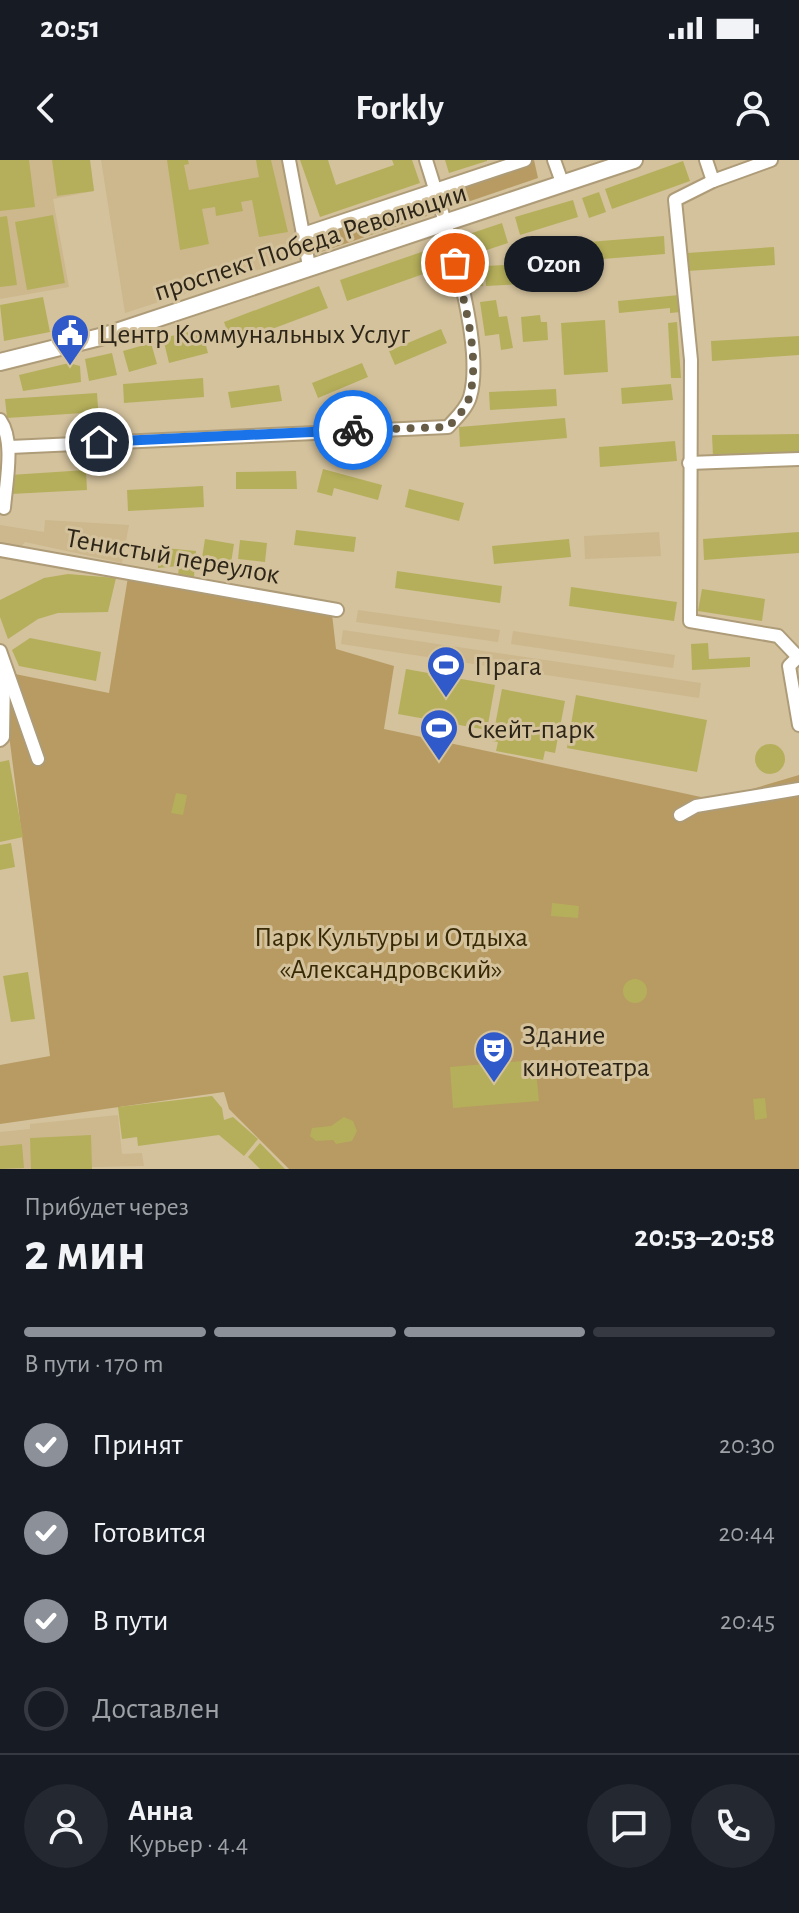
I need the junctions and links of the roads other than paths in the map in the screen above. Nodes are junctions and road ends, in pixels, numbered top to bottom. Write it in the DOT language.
graph roads {
  1 [pos="289,160"];
  2 [pos="426,160"];
  3 [pos="525,160"];
  4 [pos="554,160"];
  5 [pos="634,160"];
  6 [pos="706,160"];
  7 [pos="771,160"];
  8 [pos="713,181"];
  9 [pos="563,185"];
  10 [pos="435,190"];
  11 [pos="443,224"];
  12 [pos="303,234"];
  13 [pos="309,266"];
  14 [pos="0,362"];
  15 [pos="0,420"];
  16 [pos="10,447"];
  17 [pos="799,459"];
  18 [pos="689,463"];
  19 [pos="4,508"];
  20 [pos="0,550"];
  21 [pos="337,610"];
  22 [pos="0,651"];
  23 [pos="798,658"];
  24 [pos="4,666"];
  25 [pos="799,725"];
  26 [pos="0,740"];
  27 [pos="38,759"];
  28 [pos="799,789"];
  29 [pos="680,815"];
  1 -- 12 [label="street"];
  2 -- 10 [label="street"];
  3 -- 10 [label="street"];
  4 -- 9 [label="street"];
  5 -- 9 [label="main road, проспект Победа Революции"];
  6 -- 8 [label="street"];
  7 -- 8 [label="street"];
  8 -- 18 [label="street"];
  9 -- 11 [label="main road, проспект Победа Революции"];
  10 -- 11 [label="street"];
  10 -- 12 [label="street"];
  11 -- 13 [label="main road, проспект Победа Революции"];
  11 -- 16 [label="street"];
  12 -- 13 [label="street"];
  13 -- 14 [label="main road, проспект Победа Революции"];
  15 -- 16 [label="street"];
  16 -- 19 [label="street"];
  17 -- 18 [label="street"];
  18 -- 23 [label="street"];
  20 -- 21 [label="street, Тенистый переулок"];
  22 -- 24 [label="street"];
  23 -- 25 [label="street"];
  24 -- 26 [label="street"];
  24 -- 27 [label="street"];
  28 -- 29 [label="street"];
}
